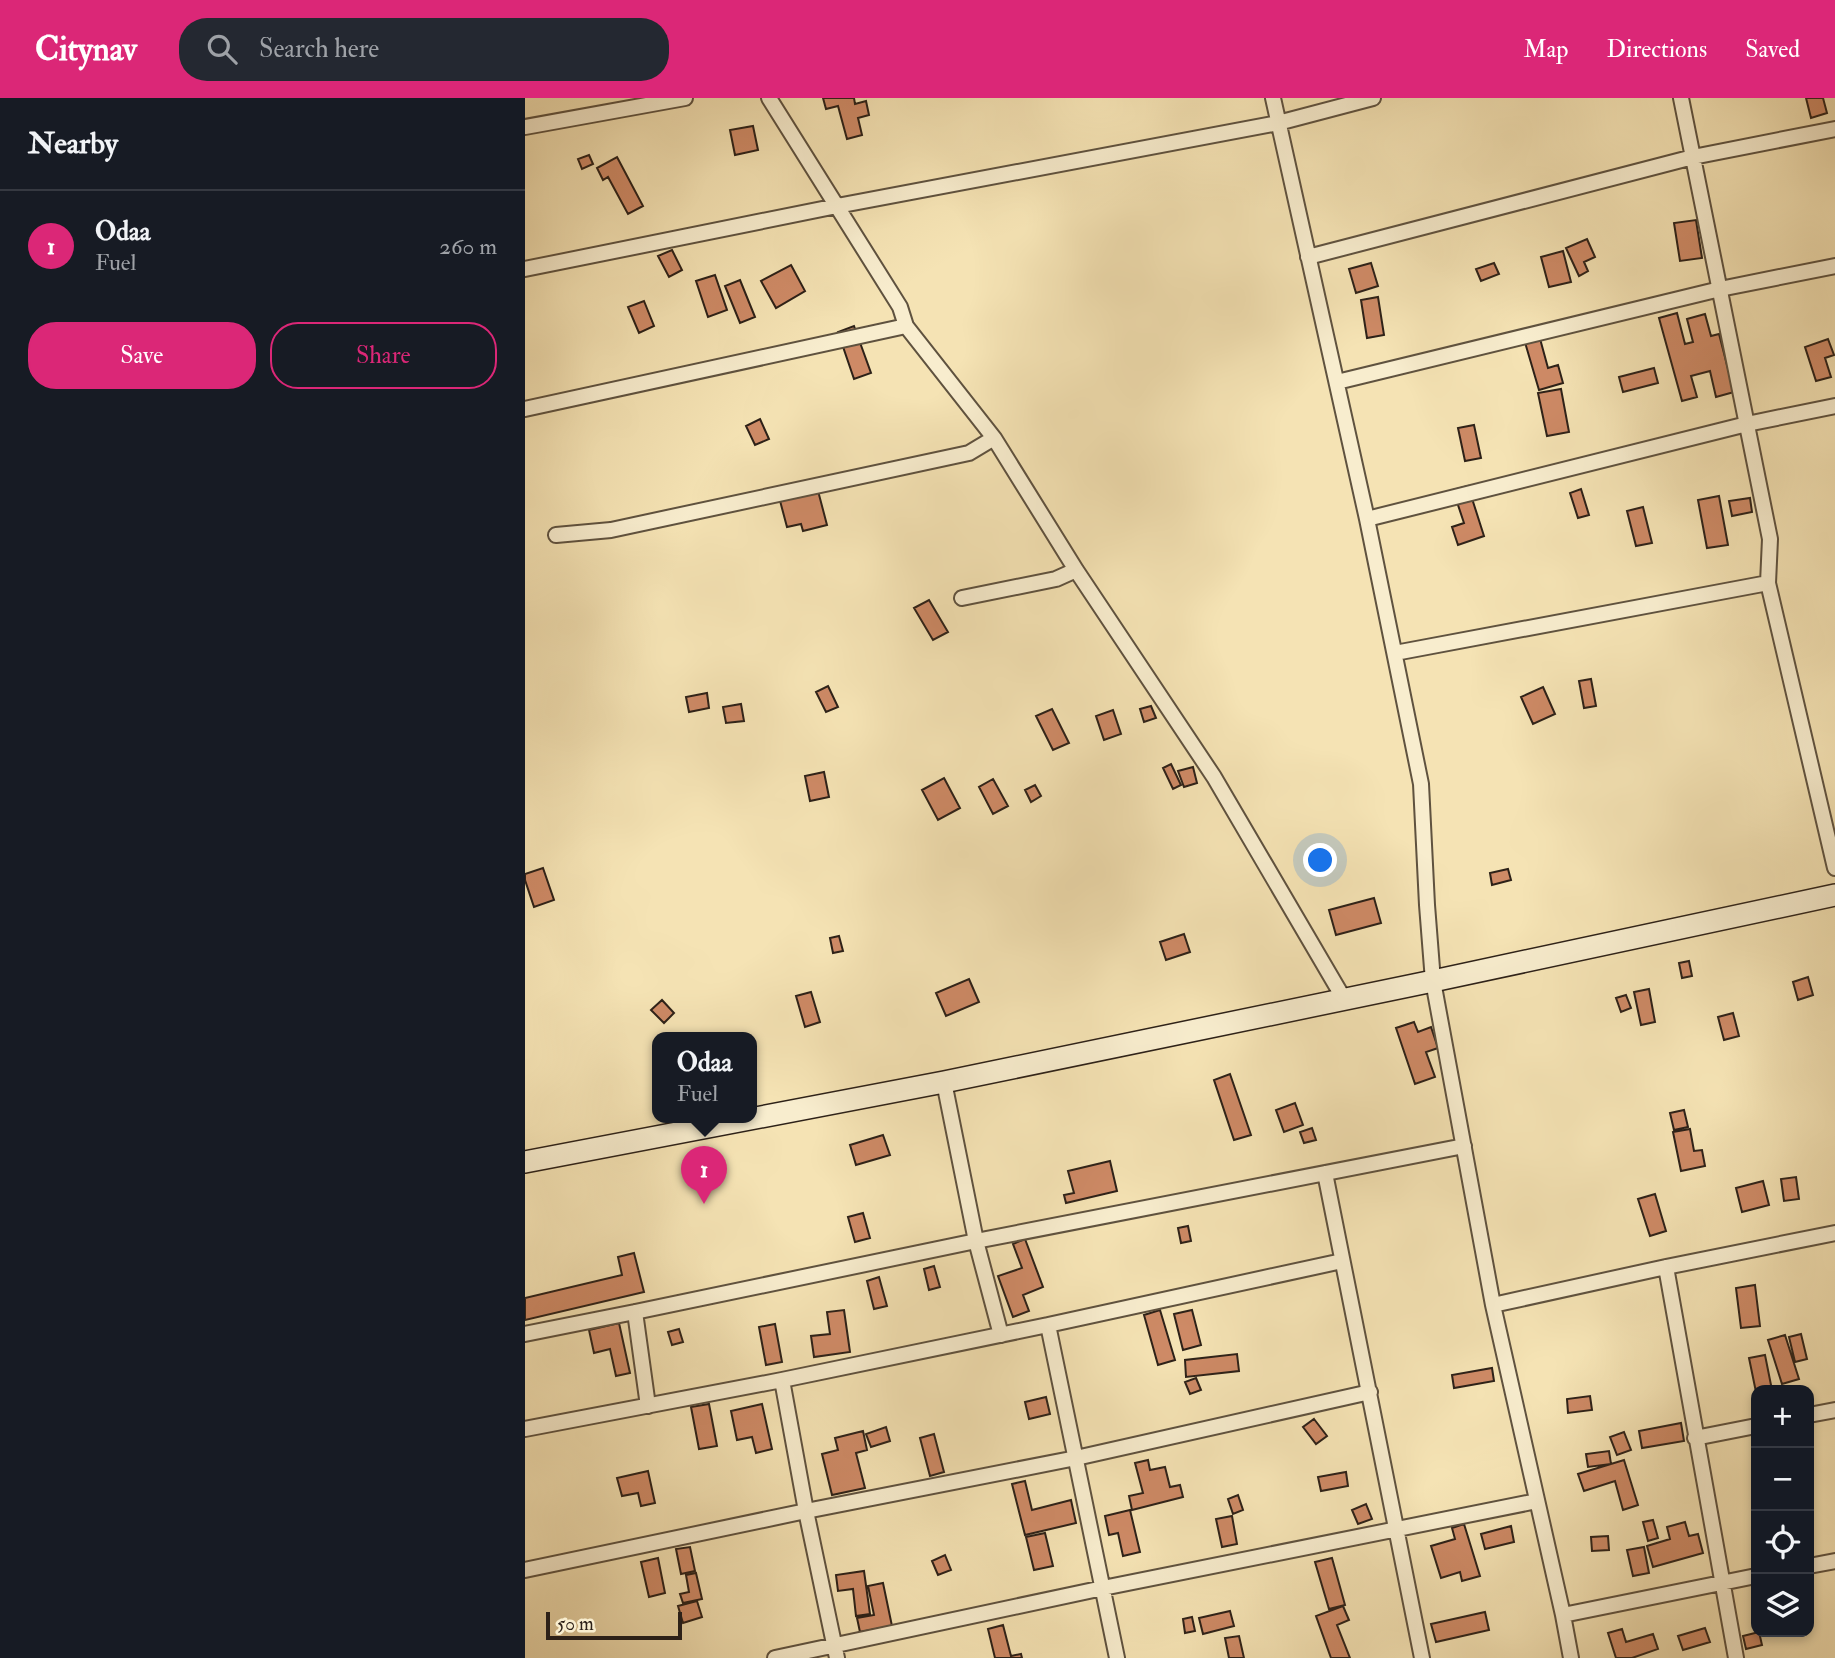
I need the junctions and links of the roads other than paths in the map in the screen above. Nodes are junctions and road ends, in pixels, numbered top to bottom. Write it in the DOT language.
graph roads {
  1 [pos="685,98"];
  2 [pos="769,98"];
  3 [pos="1273,98"];
  4 [pos="1373,98"];
  5 [pos="1681,98"];
  6 [pos="1278,123"];
  7 [pos="525,127"];
  8 [pos="1835,129"];
  9 [pos="1693,157"];
  10 [pos="837,205"];
  11 [pos="1308,257"];
  12 [pos="1835,266"];
  13 [pos="525,269"];
  14 [pos="1720,289"];
  15 [pos="906,326"];
  16 [pos="1336,382"];
  17 [pos="1835,406"];
  18 [pos="525,408"];
  19 [pos="1747,424"];
  20 [pos="994,439"];
  21 [pos="1367,519"];
  22 [pos="556,535"];
  23 [pos="1076,570"];
  24 [pos="1768,583"];
  25 [pos="962,598"];
  26 [pos="1395,653"];
  27 [pos="1835,868"];
  28 [pos="1835,895"];
  29 [pos="1433,981"];
  30 [pos="1344,999"];
  31 [pos="944,1082"];
  32 [pos="757,1118"];
  33 [pos="729,1123"];
  34 [pos="1464,1146"];
  35 [pos="525,1162"];
  36 [pos="1325,1173"];
  37 [pos="1835,1233"];
  38 [pos="976,1241"];
  39 [pos="1342,1261"];
  40 [pos="1666,1267"];
  41 [pos="1493,1305"];
  42 [pos="635,1312"];
  43 [pos="1048,1325"];
  44 [pos="525,1334"];
  45 [pos="1001,1335"];
  46 [pos="782,1380"];
  47 [pos="1370,1392"];
  48 [pos="648,1406"];
  49 [pos="1835,1410"];
  50 [pos="1814,1414"];
  51 [pos="1751,1427"];
  52 [pos="525,1429"];
  53 [pos="1695,1438"];
  54 [pos="1076,1458"];
  55 [pos="1537,1501"];
  56 [pos="806,1511"];
  57 [pos="1398,1528"];
  58 [pos="1835,1561"];
  59 [pos="1814,1565"];
  60 [pos="525,1570"];
  61 [pos="1751,1577"];
  62 [pos="1722,1583"];
  63 [pos="1103,1588"];
  64 [pos="1563,1615"];
  65 [pos="836,1652"];
  66 [pos="775,1658"];
  67 [pos="1117,1658"];
  68 [pos="1422,1658"];
  69 [pos="1571,1658"];
  70 [pos="1736,1658"];
  1 -- 7 [label="street"];
  2 -- 10 [label="street"];
  3 -- 6 [label="street"];
  4 -- 6 [label="street"];
  5 -- 9 [label="street"];
  6 -- 10 [label="street"];
  6 -- 11 [label="street"];
  8 -- 9 [label="street"];
  9 -- 11 [label="street"];
  9 -- 14 [label="street"];
  10 -- 13 [label="street"];
  10 -- 15 [label="street"];
  11 -- 16 [label="street"];
  12 -- 14 [label="street"];
  14 -- 16 [label="street"];
  14 -- 19 [label="street"];
  15 -- 18 [label="street"];
  15 -- 20 [label="street"];
  16 -- 21 [label="street"];
  17 -- 19 [label="street"];
  19 -- 21 [label="street"];
  19 -- 24 [label="street"];
  20 -- 22 [label="street"];
  20 -- 23 [label="street"];
  21 -- 26 [label="street"];
  23 -- 25 [label="street"];
  23 -- 30 [label="street"];
  24 -- 26 [label="street"];
  24 -- 27 [label="street"];
  26 -- 29 [label="street"];
  28 -- 29 [label="main road"];
  29 -- 30 [label="main road"];
  29 -- 34 [label="street"];
  30 -- 31 [label="main road"];
  31 -- 32 [label="main road"];
  31 -- 38 [label="street"];
  33 -- 35 [label="main road"];
  34 -- 36 [label="street"];
  34 -- 41 [label="street"];
  36 -- 38 [label="street"];
  36 -- 39 [label="street"];
  37 -- 40 [label="street"];
  38 -- 42 [label="street"];
  38 -- 45 [label="street"];
  39 -- 43 [label="street"];
  39 -- 47 [label="street"];
  40 -- 41 [label="street"];
  40 -- 53 [label="street"];
  41 -- 55 [label="street"];
  42 -- 44 [label="street"];
  42 -- 48 [label="street"];
  43 -- 45 [label="street"];
  43 -- 54 [label="street"];
  45 -- 46 [label="street"];
  46 -- 48 [label="street"];
  46 -- 56 [label="street"];
  47 -- 54 [label="street"];
  47 -- 57 [label="street"];
  48 -- 52 [label="street"];
  49 -- 50 [label="street"];
  51 -- 53 [label="street"];
  53 -- 62 [label="street"];
  54 -- 56 [label="street"];
  54 -- 63 [label="street"];
  55 -- 57 [label="street"];
  55 -- 64 [label="street"];
  56 -- 60 [label="street"];
  56 -- 65 [label="street"];
  57 -- 63 [label="street"];
  57 -- 68 [label="street"];
  58 -- 59 [label="street"];
  61 -- 62 [label="street"];
  62 -- 64 [label="street"];
  62 -- 70 [label="street"];
  63 -- 65 [label="street"];
  63 -- 67 [label="street"];
  64 -- 69 [label="street"];
  65 -- 66 [label="street"];
}
